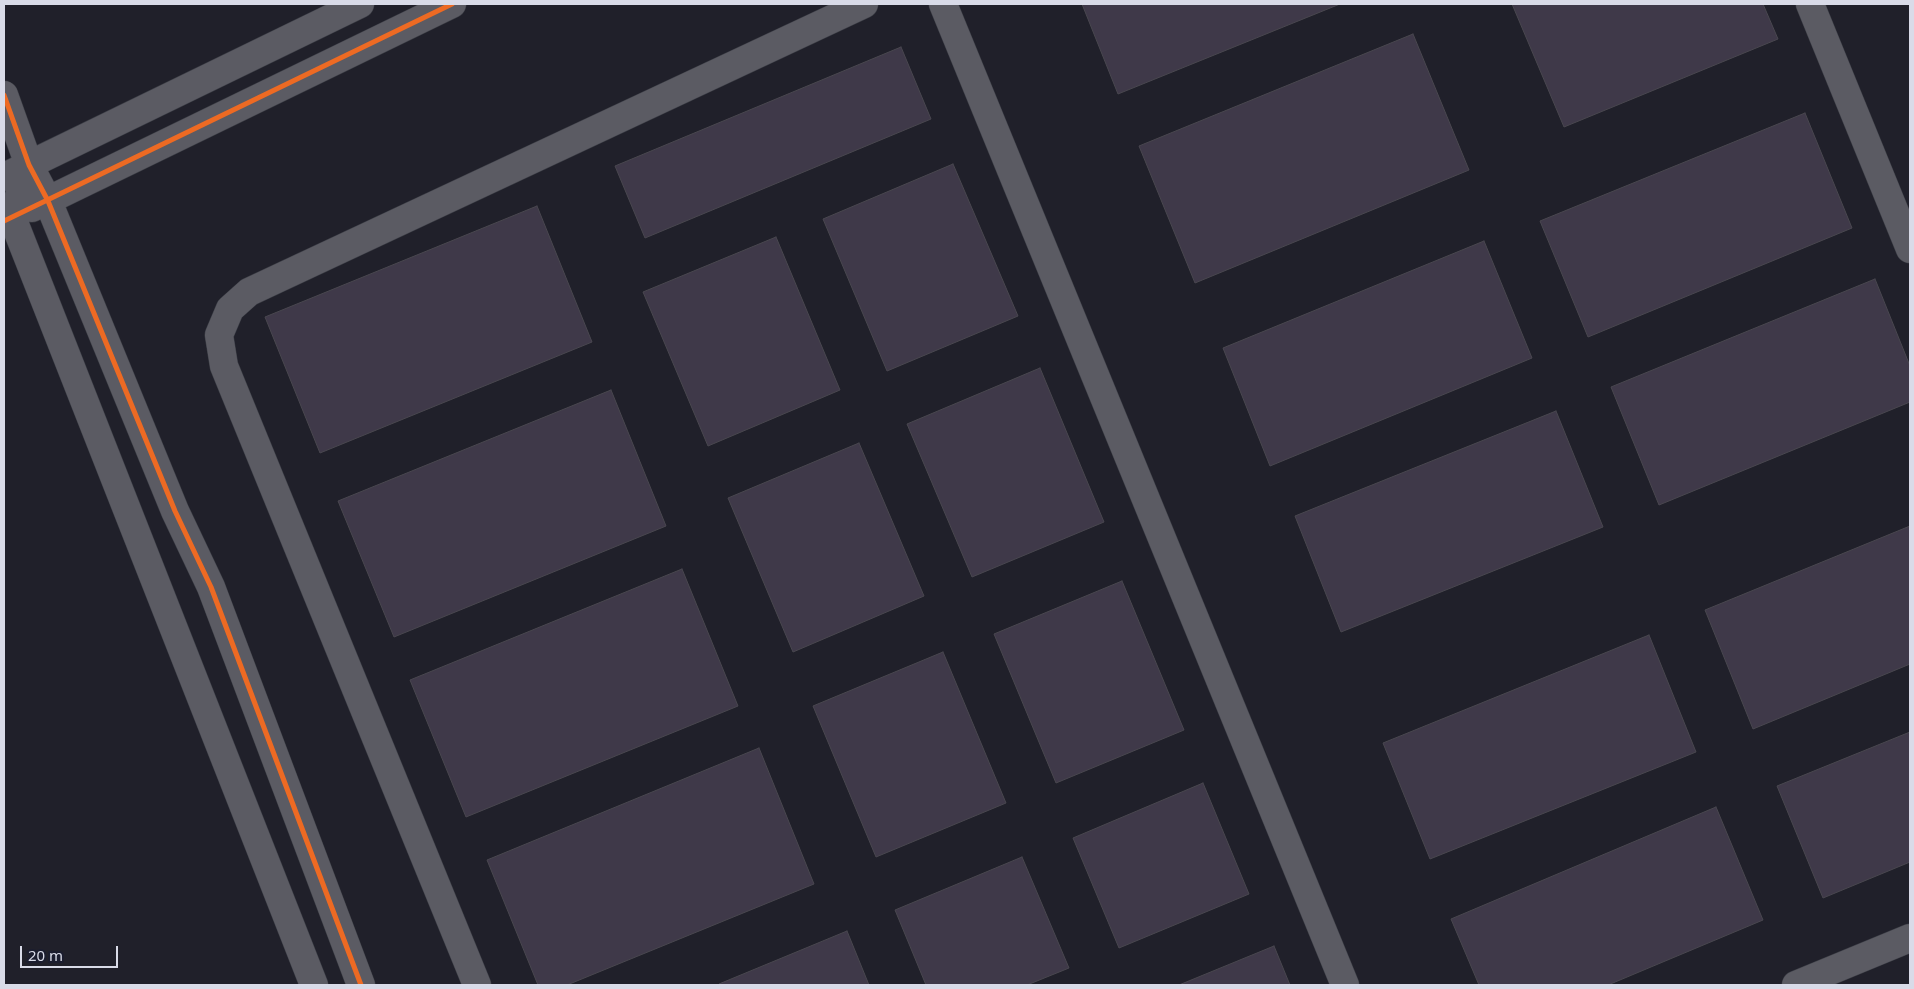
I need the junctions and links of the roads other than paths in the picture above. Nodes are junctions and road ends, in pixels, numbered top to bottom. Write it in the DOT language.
graph roads {
  1 [pos="360,4"];
  2 [pos="452,4"];
  3 [pos="864,4"];
  4 [pos="943,4"];
  5 [pos="1810,4"];
  6 [pos="4,94"];
  7 [pos="29,165"];
  8 [pos="4,177"];
  9 [pos="48,201"];
  10 [pos="8,219"];
  11 [pos="1910,249"];
  12 [pos="1910,938"];
  13 [pos="314,985"];
  14 [pos="362,985"];
  15 [pos="477,985"];
  16 [pos="1345,985"];
  17 [pos="1796,985"];
  1 -- 7 [label="street"];
  2 -- 9 [label="street"];
  3 -- 15 [label="street"];
  4 -- 16 [label="street"];
  5 -- 11 [label="street"];
  6 -- 7 [label="street"];
  7 -- 8 [label="street"];
  7 -- 9 [label="street"];
  7 -- 10 [label="street"];
  9 -- 10 [label="street"];
  9 -- 14 [label="street"];
  10 -- 13 [label="street"];
  12 -- 17 [label="street"];
}
